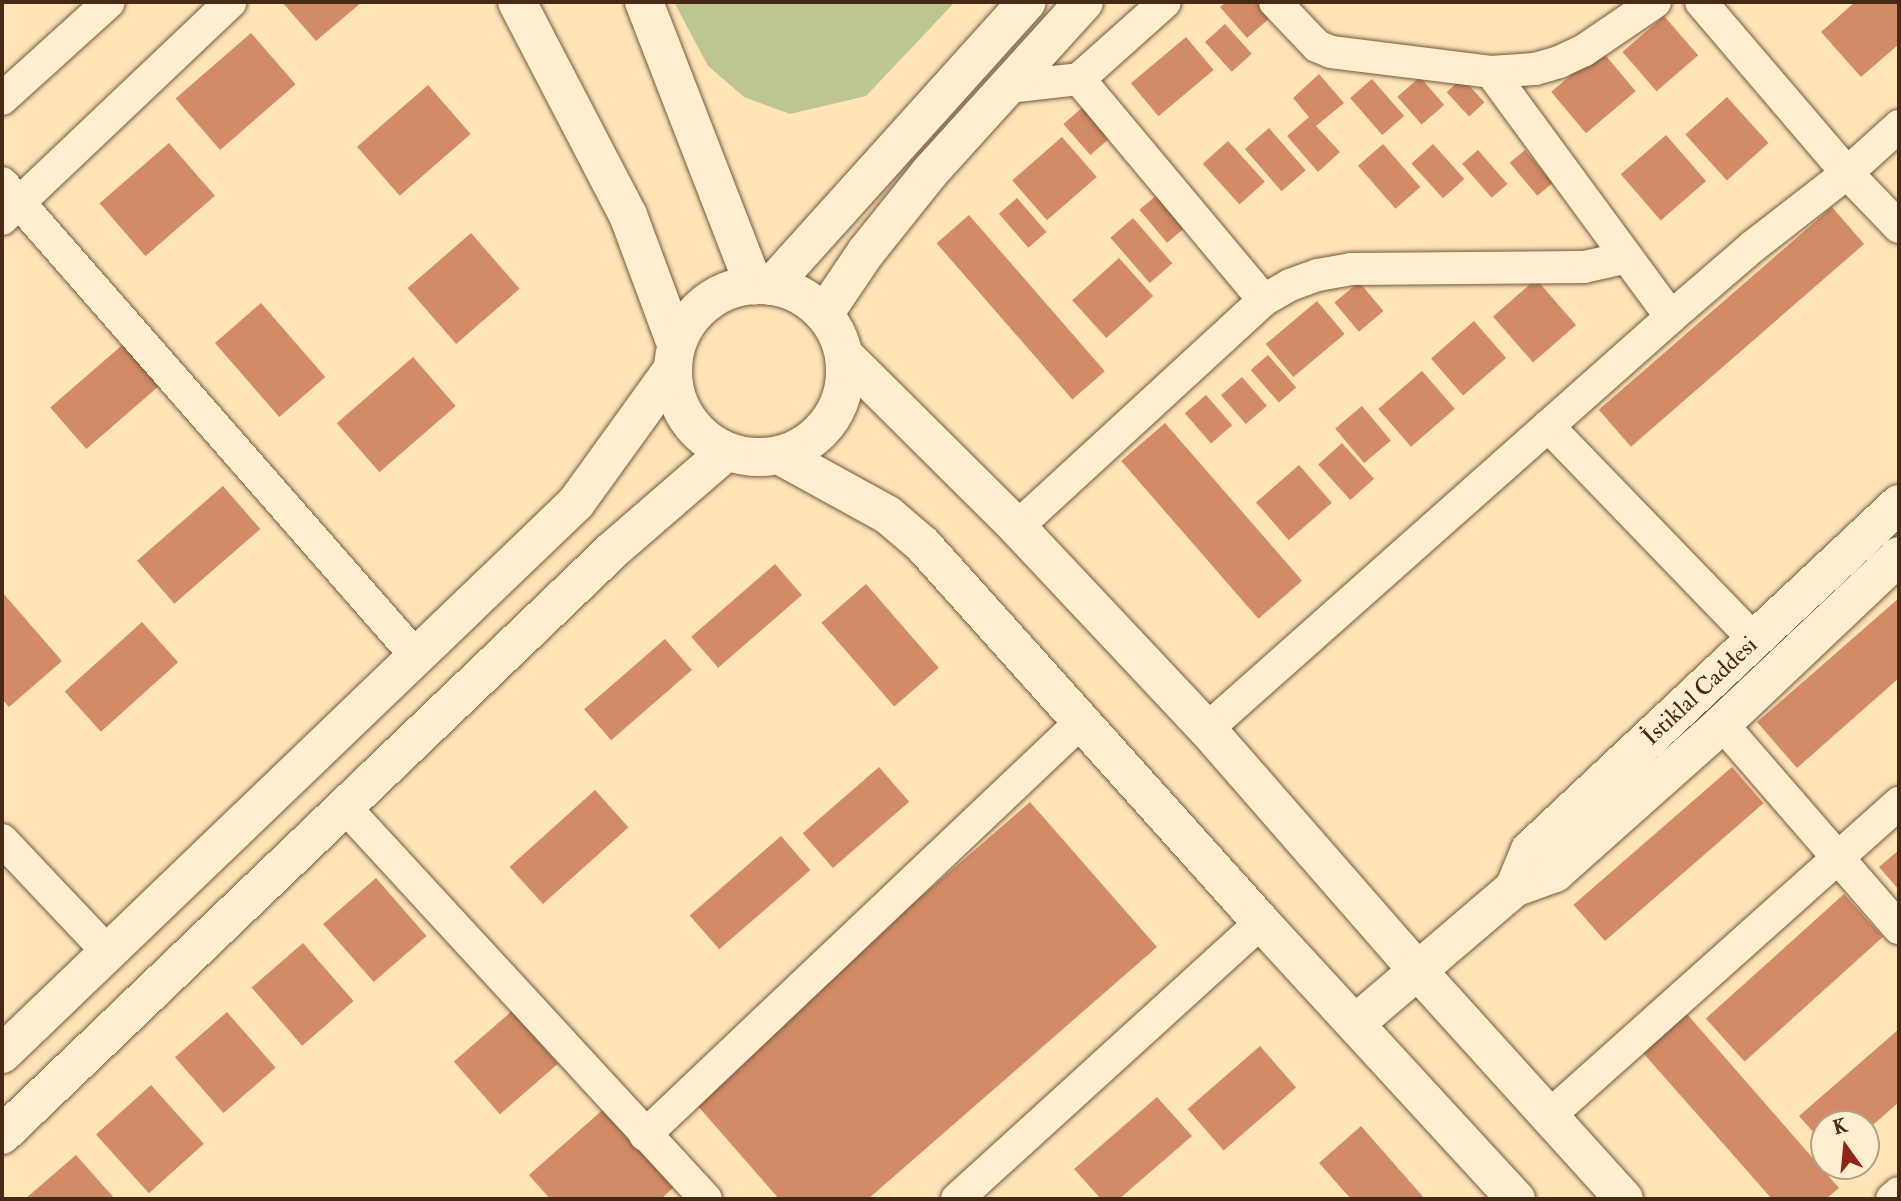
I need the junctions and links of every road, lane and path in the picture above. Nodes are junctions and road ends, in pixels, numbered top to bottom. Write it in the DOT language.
graph roads {
  1 [pos="109,2"];
  2 [pos="230,2"];
  3 [pos="517,2"];
  4 [pos="644,2"];
  5 [pos="1027,2"];
  6 [pos="1084,2"];
  7 [pos="1165,2"];
  8 [pos="1275,2"];
  9 [pos="1655,2"];
  10 [pos="1701,2"];
  11 [pos="1490,72"];
  12 [pos="1079,79"];
  13 [pos="1008,87"];
  14 [pos="2,99"];
  15 [pos="1899,126"];
  16 [pos="1847,173"];
  17 [pos="7,201"];
  18 [pos="1899,227"];
  19 [pos="1624,258"];
  20 [pos="762,286"];
  21 [pos="1264,300"];
  22 [pos="824,314"];
  23 [pos="1671,317"];
  24 [pos="844,355"];
  25 [pos="674,357"];
  26 [pos="1548,426"];
  27 [pos="726,452"];
  28 [pos="779,455"];
  29 [pos="1899,504"];
  30 [pos="1017,527"];
  31 [pos="1899,556"];
  32 [pos="1755,640"];
  33 [pos="416,656"];
  34 [pos="1081,722"];
  35 [pos="1722,724"];
  36 [pos="1208,729"];
  37 [pos="1899,803"];
  38 [pos="344,806"];
  39 [pos="2,840"];
  40 [pos="1839,856"];
  41 [pos="1514,888"];
  42 [pos="1261,922"];
  43 [pos="1899,928"];
  44 [pos="108,952"];
  45 [pos="1418,971"];
  46 [pos="1355,1024"];
  47 [pos="2,1054"];
  48 [pos="1549,1116"];
  49 [pos="2,1135"];
  50 [pos="645,1135"];
  51 [pos="1899,1192"];
  52 [pos="706,1199"];
  53 [pos="957,1199"];
  54 [pos="1516,1199"];
  55 [pos="1624,1199"];
  56 [pos="1892,1199"];
  1 -- 14 [label="street"];
  2 -- 17 [label="street"];
  3 -- 25 [label="street"];
  4 -- 20 [label="street"];
  5 -- 20 [label="street"];
  6 -- 13 [label="street"];
  7 -- 12 [label="street"];
  8 -- 11 [label="street"];
  9 -- 11 [label="street"];
  10 -- 16 [label="street"];
  11 -- 19 [label="street"];
  12 -- 13 [label="street"];
  12 -- 21 [label="street"];
  13 -- 22 [label="street"];
  15 -- 16 [label="street"];
  16 -- 18 [label="street"];
  16 -- 23 [label="street"];
  17 -- 33 [label="street"];
  19 -- 21 [label="street"];
  19 -- 23 [label="street"];
  20 -- 22 [label="street"];
  20 -- 25 [label="street"];
  21 -- 30 [label="street"];
  22 -- 24 [label="street"];
  23 -- 26 [label="street"];
  24 -- 28 [label="street"];
  24 -- 30 [label="street"];
  25 -- 27 [label="street"];
  25 -- 33 [label="street"];
  26 -- 32 [label="street"];
  26 -- 36 [label="street"];
  27 -- 28 [label="street"];
  27 -- 38 [label="street"];
  28 -- 34 [label="street"];
  29 -- 32 [label="street, İstiklal Caddesi"];
  30 -- 36 [label="street"];
  31 -- 35 [label="street, İstiklal Caddesi"];
  32 -- 41 [label="street, İstiklal Caddesi"];
  33 -- 44 [label="street"];
  34 -- 42 [label="street"];
  34 -- 50 [label="street"];
  35 -- 40 [label="street"];
  35 -- 41 [label="street, İstiklal Caddesi"];
  36 -- 45 [label="street"];
  37 -- 40 [label="street"];
  38 -- 49 [label="street"];
  38 -- 50 [label="street"];
  39 -- 44 [label="street"];
  40 -- 43 [label="street"];
  40 -- 48 [label="street"];
  41 -- 45 [label="street, İstiklal Caddesi"];
  42 -- 46 [label="street"];
  42 -- 53 [label="street"];
  44 -- 47 [label="street"];
  45 -- 46 [label="street, İstiklal Caddesi"];
  45 -- 48 [label="street"];
  46 -- 54 [label="street"];
  48 -- 55 [label="street"];
  50 -- 52 [label="street"];
  51 -- 56 [label="street"];
}
